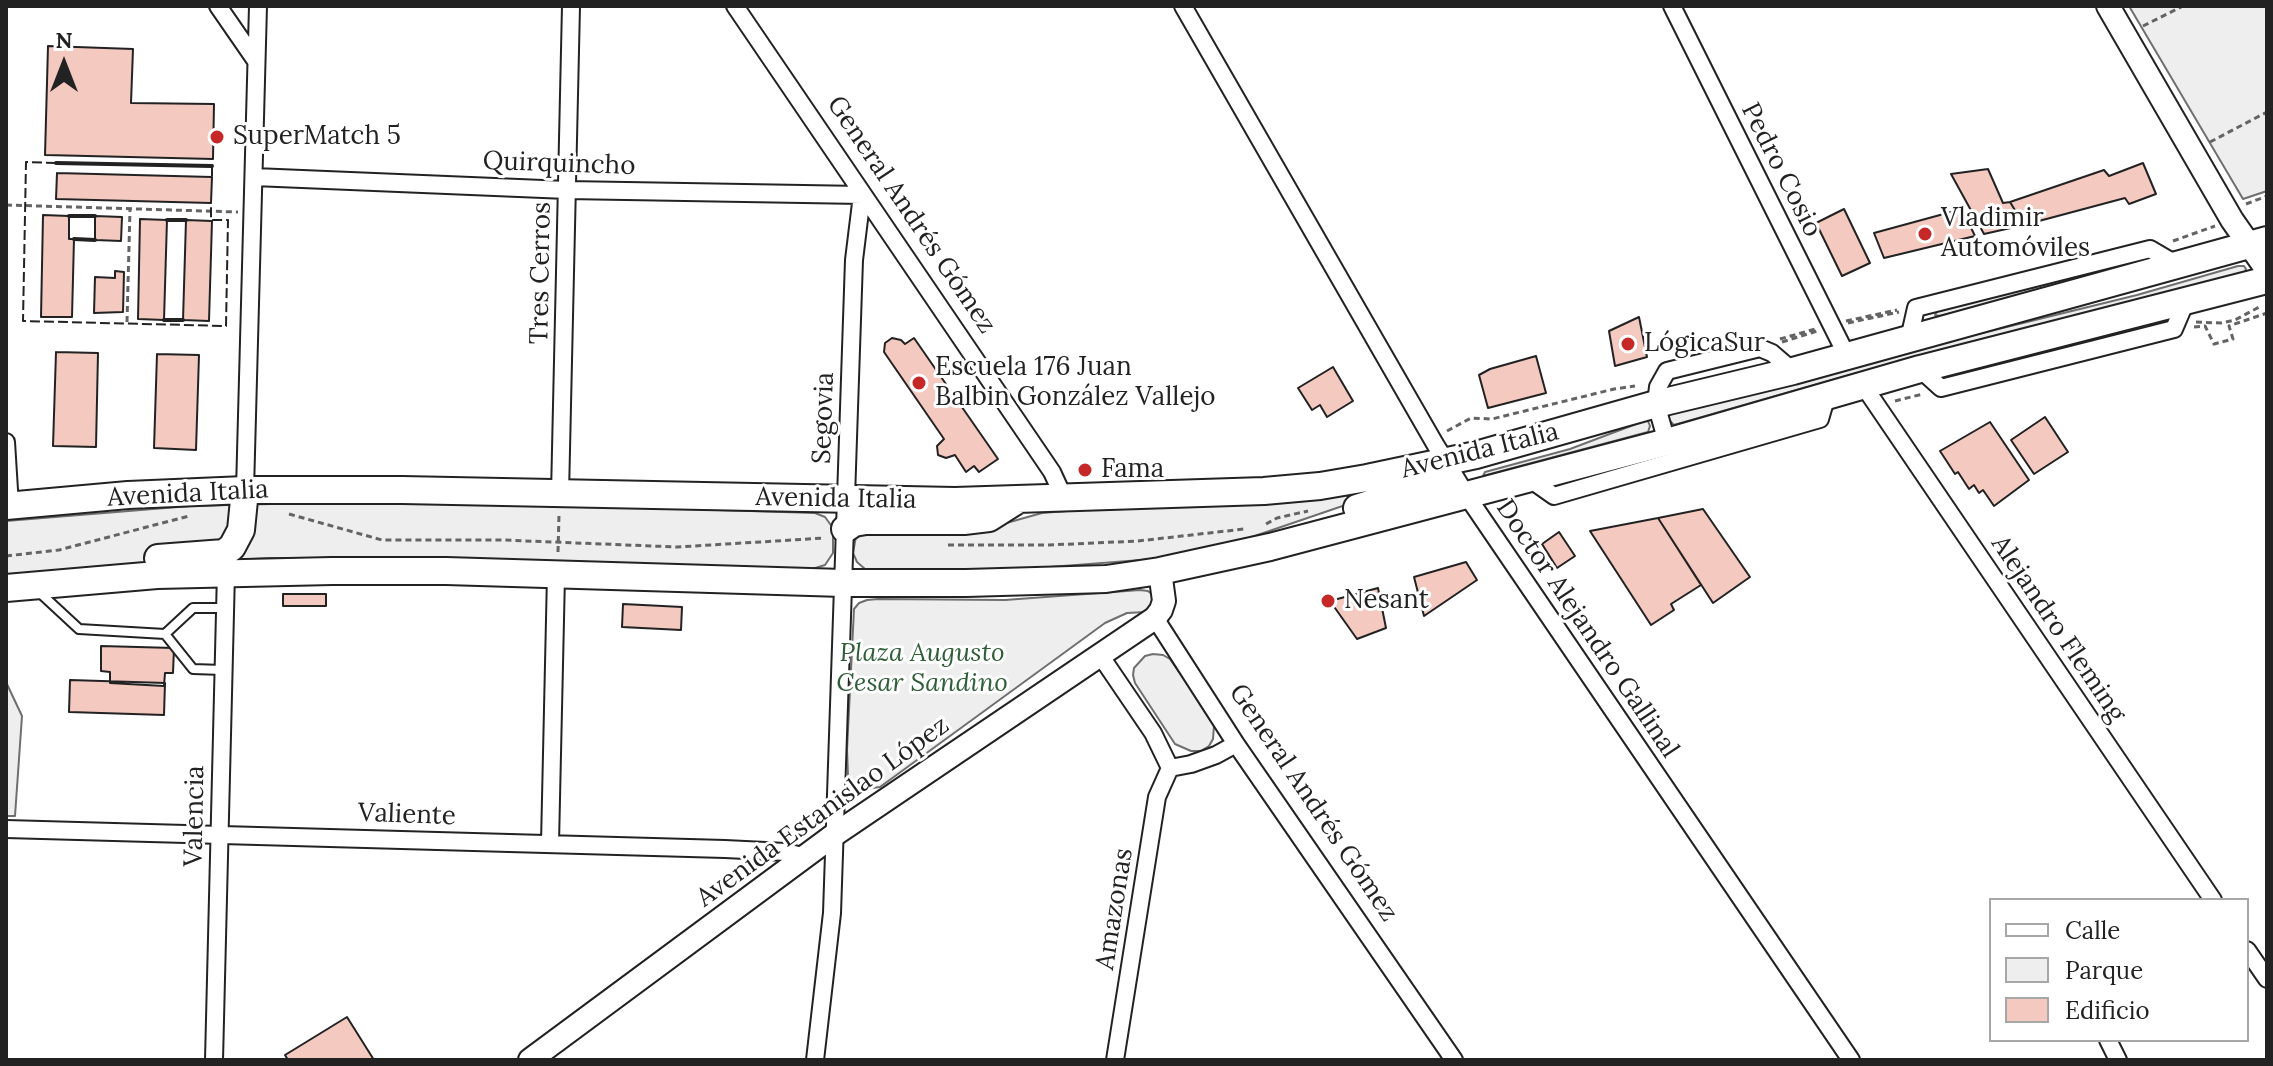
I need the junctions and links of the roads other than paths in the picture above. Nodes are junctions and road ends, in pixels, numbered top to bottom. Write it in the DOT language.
graph roads {
  1 [pos="218,6"];
  2 [pos="258,6"];
  3 [pos="571,6"];
  4 [pos="735,6"];
  5 [pos="1183,6"];
  6 [pos="1672,6"];
  7 [pos="2108,6"];
  8 [pos="256,61"];
  9 [pos="254,177"];
  10 [pos="567,190"];
  11 [pos="862,195"];
  12 [pos="2258,243"];
  13 [pos="2179,266"];
  14 [pos="2267,270"];
  15 [pos="2267,280"];
  16 [pos="2186,301"];
  17 [pos="1909,339"];
  18 [pos="1847,356"];
  19 [pos="1920,369"];
  20 [pos="1793,371"];
  21 [pos="1863,385"];
  22 [pos="1827,395"];
  23 [pos="1656,404"];
  24 [pos="1615,417"];
  25 [pos="6,442"];
  26 [pos="1667,442"];
  27 [pos="1446,461"];
  28 [pos="1527,477"];
  29 [pos="245,490"];
  30 [pos="560,494"];
  31 [pos="1467,496"];
  32 [pos="1064,498"];
  33 [pos="846,499"];
  34 [pos="1019,499"];
  35 [pos="8,506"];
  36 [pos="844,534"];
  37 [pos="1265,538"];
  38 [pos="1160,571"];
  39 [pos="226,572"];
  40 [pos="556,575"];
  41 [pos="95,579"];
  42 [pos="843,583"];
  43 [pos="19,586"];
  44 [pos="225,608"];
  45 [pos="1155,618"];
  46 [pos="165,634"];
  47 [pos="1100,655"];
  48 [pos="223,670"];
  49 [pos="1236,744"];
  50 [pos="1170,768"];
  51 [pos="6,829"];
  52 [pos="219,834"];
  53 [pos="834,835"];
  54 [pos="550,843"];
  55 [pos="806,857"];
  56 [pos="2212,898"];
  57 [pos="2249,953"];
  58 [pos="2267,979"];
  59 [pos="1441,1040"];
  60 [pos="2109,1042"];
  61 [pos="214,1060"];
  62 [pos="530,1060"];
  63 [pos="815,1060"];
  64 [pos="1115,1060"];
  65 [pos="1438,1060"];
  66 [pos="1454,1060"];
  67 [pos="1851,1060"];
  68 [pos="2118,1060"];
  1 -- 8 [label="street"];
  2 -- 8 [label="street"];
  3 -- 10 [label="street, Tres Cerros"];
  4 -- 11 [label="street, General Andrés Gómez"];
  5 -- 27 [label="street, Doctor Alejandro Gallinal"];
  6 -- 18 [label="street, Pedro Cosio"];
  7 -- 12 [label="street"];
  8 -- 9 [label="street"];
  9 -- 10 [label="street, Quirquincho"];
  9 -- 29 [label="street"];
  10 -- 11 [label="street, Quirquincho"];
  10 -- 30 [label="street, Tres Cerros"];
  11 -- 32 [label="street, General Andrés Gómez"];
  11 -- 33 [label="street, Segovia"];
  12 -- 13 [label="main road, Avenida Italia"];
  12 -- 14 [label="street"];
  13 -- 17 [label="main road, Avenida Italia"];
  13 -- 17 [label="street"];
  15 -- 16 [label="main road, Avenida Italia"];
  16 -- 19 [label="main road, Avenida Italia"];
  16 -- 19 [label="street"];
  17 -- 18 [label="main road, Avenida Italia"];
  18 -- 20 [label="main road, Avenida Italia"];
  19 -- 21 [label="main road, Avenida Italia"];
  20 -- 23 [label="main road, Avenida Italia"];
  20 -- 23 [label="street"];
  21 -- 22 [label="main road, Avenida Italia"];
  21 -- 56 [label="street, Alejandro Fleming"];
  22 -- 26 [label="main road, Avenida Italia"];
  22 -- 28 [label="street, Avenida Italia"];
  23 -- 24 [label="main road, Avenida Italia"];
  23 -- 26 [label="street"];
  24 -- 27 [label="main road, Avenida Italia"];
  24 -- 31 [label="main road"];
  25 -- 35 [label="street"];
  26 -- 28 [label="main road, Avenida Italia"];
  27 -- 31 [label="street, Doctor Alejandro Gallinal"];
  27 -- 32 [label="main road, Avenida Italia"];
  27 -- 37 [label="main road"];
  28 -- 31 [label="main road, Avenida Italia"];
  29 -- 30 [label="main road, Avenida Italia"];
  29 -- 35 [label="main road, Avenida Italia"];
  29 -- 41 [label="main road"];
  30 -- 33 [label="main road, Avenida Italia"];
  31 -- 37 [label="main road, Avenida Italia"];
  31 -- 67 [label="street, Doctor Alejandro Gallinal"];
  32 -- 34 [label="main road, Avenida Italia"];
  33 -- 34 [label="main road, Avenida Italia"];
  33 -- 36 [label="street, Segovia"];
  34 -- 36 [label="main road"];
  36 -- 42 [label="street, Segovia"];
  37 -- 38 [label="main road, Avenida Italia"];
  38 -- 42 [label="main road, Avenida Italia"];
  38 -- 45 [label="street"];
  39 -- 40 [label="main road, Avenida Italia"];
  39 -- 41 [label="main road, Avenida Italia"];
  39 -- 44 [label="street, Valencia"];
  40 -- 42 [label="main road, Avenida Italia"];
  40 -- 54 [label="street"];
  41 -- 43 [label="main road, Avenida Italia"];
  42 -- 53 [label="street, Segovia"];
  43 -- 46 [label="lane"];
  44 -- 46 [label="lane"];
  44 -- 48 [label="street, Valencia"];
  45 -- 47 [label="street, Avenida Estanislao López"];
  45 -- 49 [label="street, General Andrés Gómez"];
  46 -- 48 [label="lane"];
  47 -- 50 [label="street"];
  47 -- 53 [label="street, Avenida Estanislao López"];
  48 -- 52 [label="street, Valencia"];
  49 -- 50 [label="street"];
  49 -- 59 [label="street, General Andrés Gómez"];
  50 -- 64 [label="street, Amazonas"];
  51 -- 52 [label="street, Valiente"];
  52 -- 54 [label="street, Valiente"];
  52 -- 61 [label="street, Valencia"];
  53 -- 55 [label="street, Avenida Estanislao López"];
  53 -- 63 [label="street, Segovia"];
  54 -- 55 [label="street, Valiente"];
  55 -- 62 [label="street, Avenida Estanislao López"];
  57 -- 58 [label="street"];
  59 -- 65 [label="street"];
  59 -- 66 [label="street, General Andrés Gómez"];
  60 -- 68 [label="street"];
}
